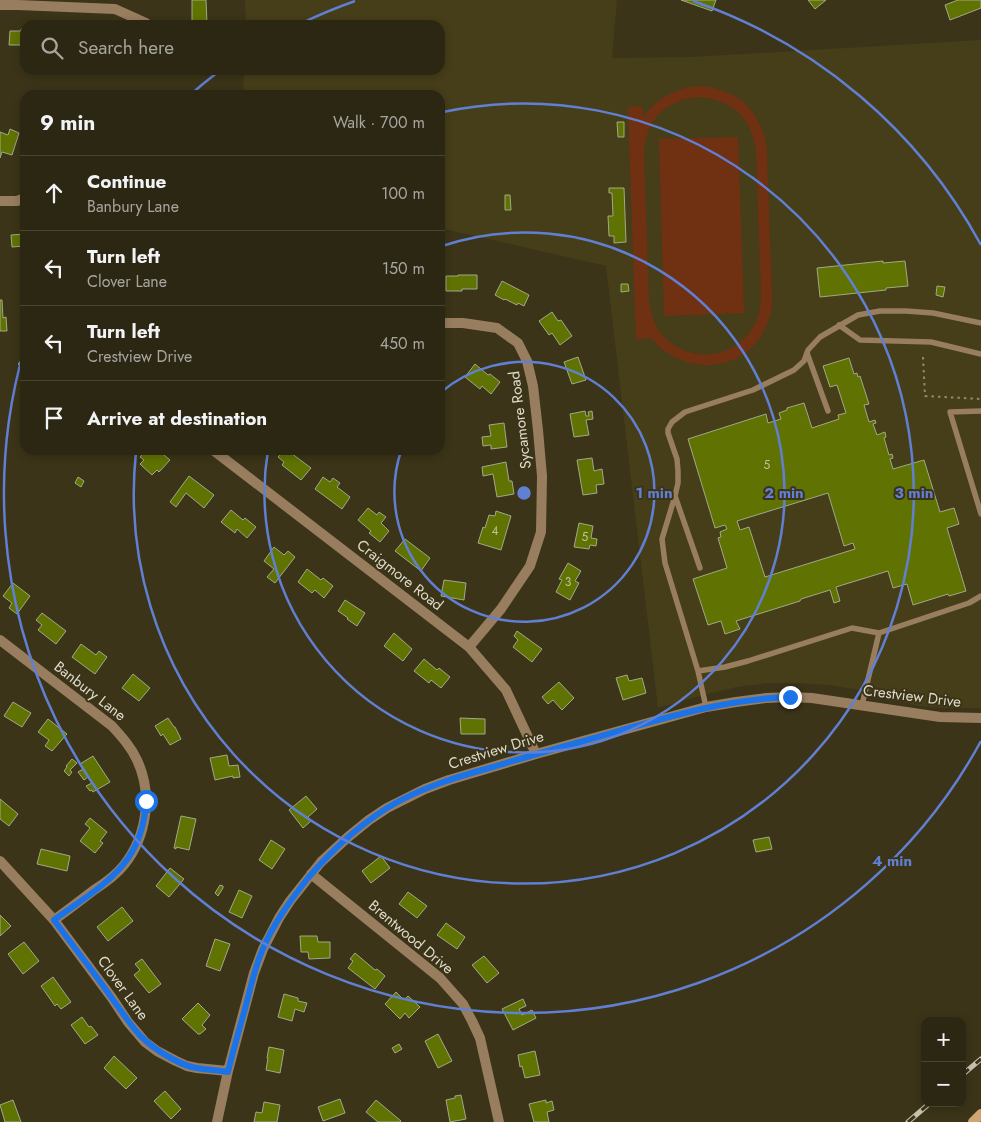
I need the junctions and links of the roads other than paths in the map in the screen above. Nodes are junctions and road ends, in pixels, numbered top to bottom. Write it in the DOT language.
graph roads {
  1 [pos="0,6"];
  2 [pos="139,20"];
  3 [pos="20,199"];
  4 [pos="0,201"];
  5 [pos="445,323"];
  6 [pos="981,323"];
  7 [pos="839,325"];
  8 [pos="807,353"];
  9 [pos="981,354"];
  10 [pos="828,411"];
  11 [pos="981,411"];
  12 [pos="219,455"];
  13 [pos="675,496"];
  14 [pos="981,514"];
  15 [pos="700,568"];
  16 [pos="981,596"];
  17 [pos="879,633"];
  18 [pos="0,640"];
  19 [pos="468,647"];
  20 [pos="698,671"];
  21 [pos="862,705"];
  22 [pos="706,707"];
  23 [pos="981,718"];
  24 [pos="536,754"];
  25 [pos="0,861"];
  26 [pos="311,874"];
  27 [pos="54,920"];
  28 [pos="228,1072"];
  29 [pos="981,1114"];
  30 [pos="217,1122"];
  31 [pos="499,1122"];
  32 [pos="973,1122"];
  1 -- 2 [label="street"];
  3 -- 4 [label="street"];
  5 -- 19 [label="street, Sycamore Road"];
  6 -- 7 [label="lane"];
  7 -- 8 [label="lane"];
  7 -- 9 [label="lane"];
  8 -- 10 [label="lane"];
  8 -- 13 [label="lane"];
  11 -- 14 [label="lane"];
  12 -- 19 [label="street, Craigmore Road"];
  13 -- 15 [label="lane"];
  13 -- 20 [label="lane"];
  16 -- 17 [label="lane"];
  17 -- 20 [label="lane"];
  17 -- 21 [label="lane"];
  18 -- 27 [label="street, Banbury Lane"];
  19 -- 24 [label="street, Craigmore Road"];
  20 -- 22 [label="lane"];
  21 -- 22 [label="street, Crestview Drive"];
  21 -- 23 [label="street, Crestview Drive"];
  22 -- 24 [label="street, Crestview Drive"];
  24 -- 26 [label="street, Crestview Drive"];
  25 -- 27 [label="street, Clover Lane"];
  26 -- 28 [label="street, Crestview Drive"];
  26 -- 31 [label="street, Brentwood Drive"];
  27 -- 28 [label="street, Clover Lane"];
  28 -- 30 [label="street, Crestview Drive"];
  29 -- 32 [label="main road"];
}
